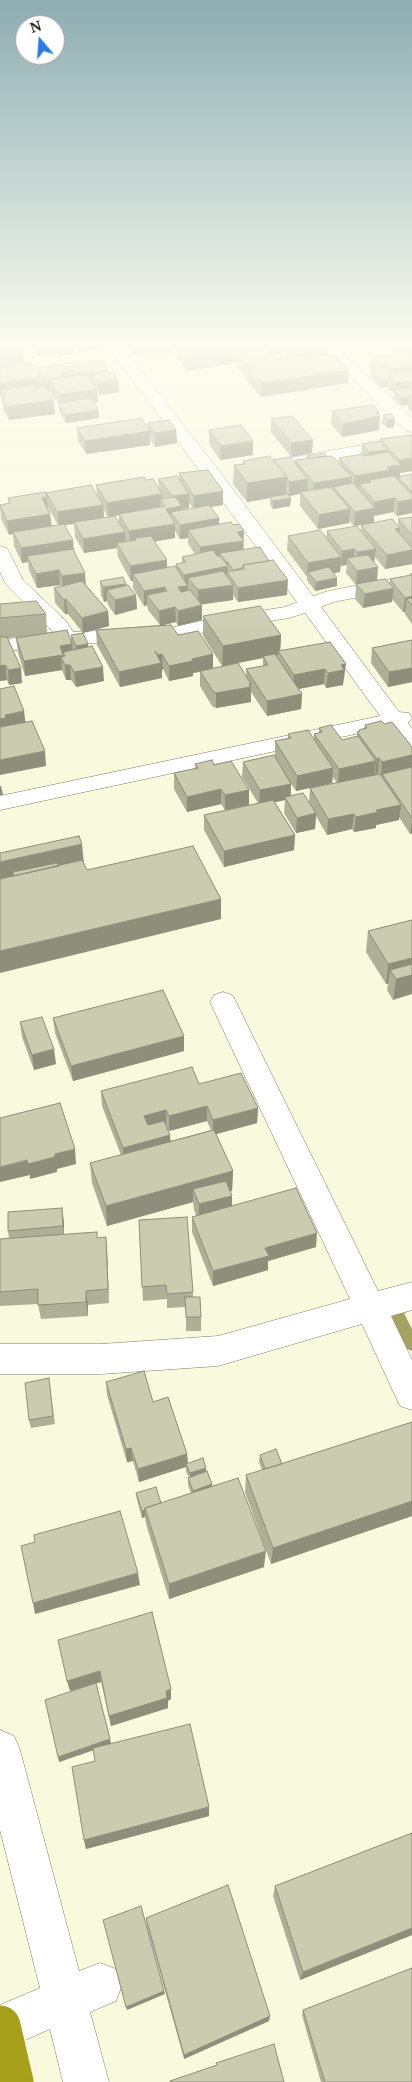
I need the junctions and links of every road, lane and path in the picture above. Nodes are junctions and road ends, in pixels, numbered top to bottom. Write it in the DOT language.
graph roads {
  1 [pos="197,443"];
  2 [pos="400,443"];
  3 [pos="270,466"];
  4 [pos="223,474"];
  5 [pos="194,479"];
  6 [pos="0,552"];
  7 [pos="412,581"];
  8 [pos="308,604"];
  9 [pos="67,638"];
  10 [pos="0,646"];
  11 [pos="403,718"];
  12 [pos="412,744"];
  13 [pos="0,803"];
  14 [pos="223,1002"];
  15 [pos="412,1296"];
  16 [pos="370,1309"];
  17 [pos="0,1359"];
  18 [pos="412,1395"];
  19 [pos="0,1750"];
  20 [pos="83,1992"];
  21 [pos="0,2027"];
  22 [pos="13,2082"];
  23 [pos="86,2082"];
  1 -- 4 [label="street"];
  2 -- 3 [label="street"];
  4 -- 5 [label="street"];
  4 -- 8 [label="street"];
  6 -- 9 [label="street"];
  7 -- 8 [label="street"];
  8 -- 9 [label="street"];
  8 -- 11 [label="street"];
  9 -- 10 [label="street"];
  11 -- 12 [label="street"];
  11 -- 13 [label="street"];
  14 -- 16 [label="street"];
  15 -- 16 [label="street"];
  16 -- 17 [label="street"];
  16 -- 18 [label="street"];
  19 -- 20 [label="street"];
  20 -- 21 [label="street"];
  20 -- 23 [label="street"];
  21 -- 22 [label="highway, bridge"];
}
